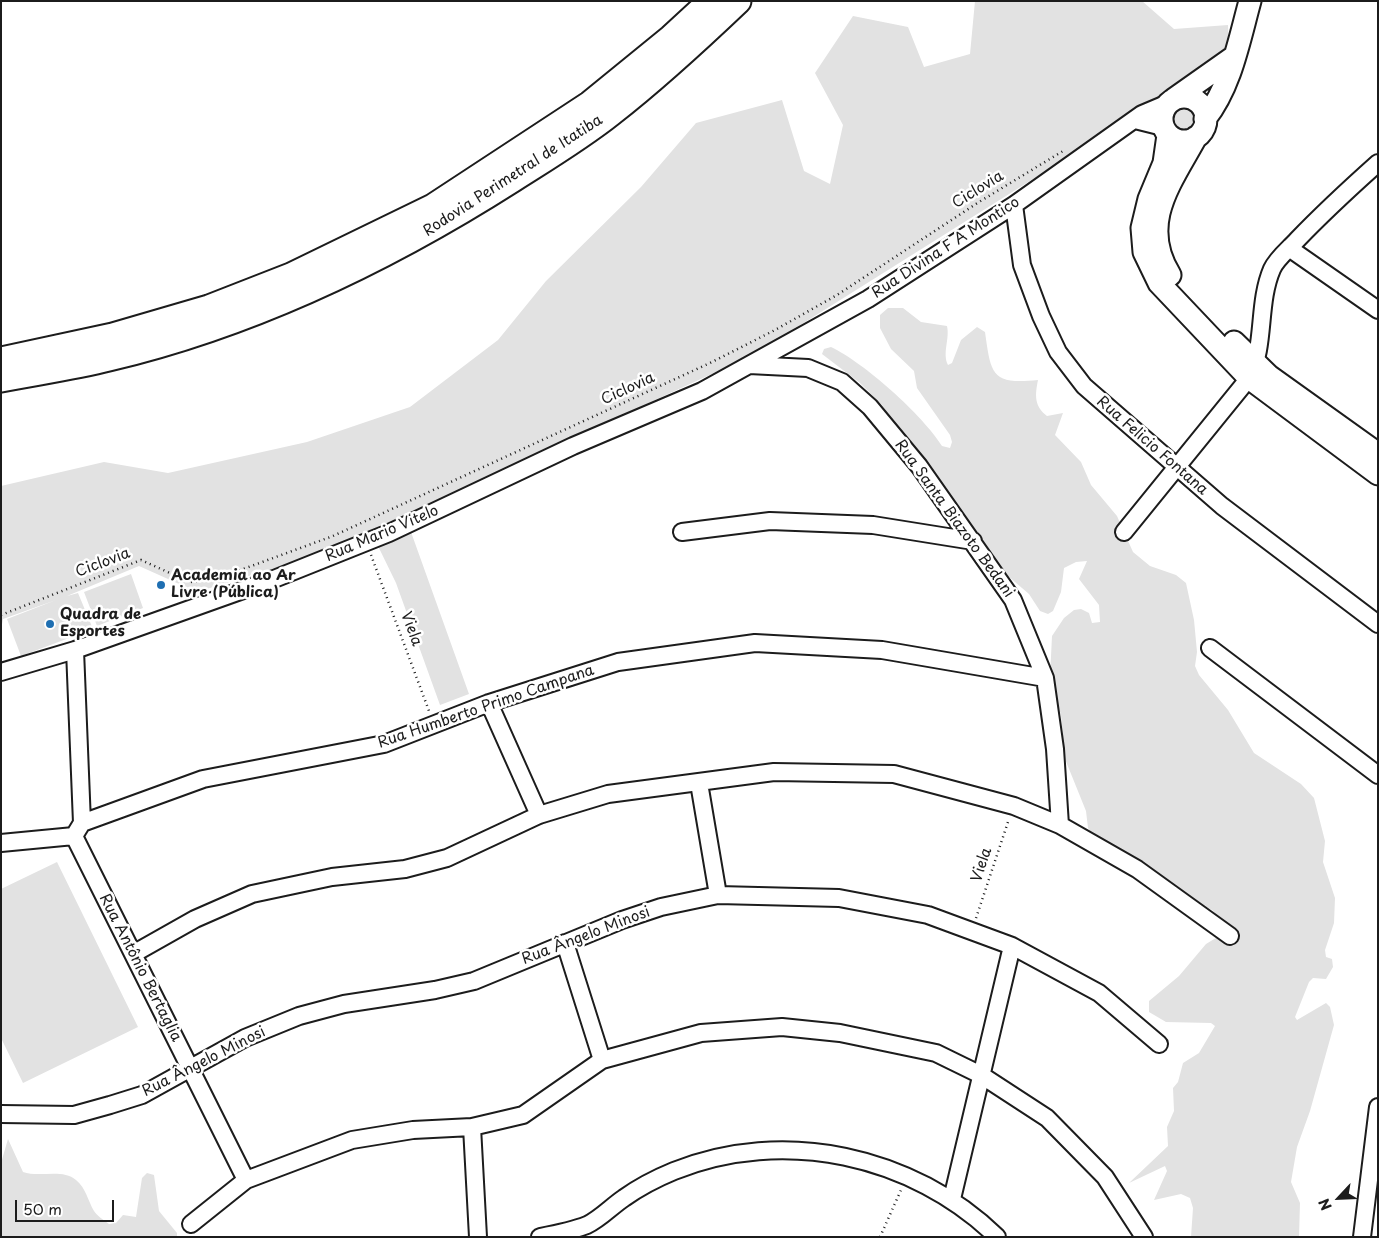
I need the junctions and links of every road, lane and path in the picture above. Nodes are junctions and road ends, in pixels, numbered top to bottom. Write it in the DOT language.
graph roads {
  1 [pos="711,1"];
  2 [pos="738,1"];
  3 [pos="1250,1"];
  4 [pos="1235,56"];
  5 [pos="1171,101"];
  6 [pos="1135,120"];
  7 [pos="1201,128"];
  8 [pos="1166,131"];
  9 [pos="1070,146"];
  10 [pos="1378,163"];
  11 [pos="1014,206"];
  12 [pos="1289,248"];
  13 [pos="1378,310"];
  14 [pos="1,360"];
  15 [pos="749,365"];
  16 [pos="1252,371"];
  17 [pos="1,379"];
  18 [pos="1378,454"];
  19 [pos="1177,468"];
  20 [pos="1378,474"];
  21 [pos="682,532"];
  22 [pos="1124,532"];
  23 [pos="366,542"];
  24 [pos="973,542"];
  25 [pos="1,615"];
  26 [pos="1378,624"];
  27 [pos="1210,648"];
  28 [pos="75,650"];
  29 [pos="1,672"];
  30 [pos="1045,678"];
  31 [pos="489,703"];
  32 [pos="434,725"];
  33 [pos="1378,775"];
  34 [pos="700,784"];
  35 [pos="1014,806"];
  36 [pos="539,815"];
  37 [pos="1060,825"];
  38 [pos="78,830"];
  39 [pos="1,843"];
  40 [pos="718,895"];
  41 [pos="971,931"];
  42 [pos="1230,936"];
  43 [pos="565,943"];
  44 [pos="1012,946"];
  45 [pos="133,954"];
  46 [pos="1159,1044"];
  47 [pos="602,1060"];
  48 [pos="189,1067"];
  49 [pos="980,1075"];
  50 [pos="1378,1106"];
  51 [pos="1,1114"];
  52 [pos="472,1127"];
  53 [pos="907,1177"];
  54 [pos="246,1180"];
  55 [pos="952,1200"];
  56 [pos="191,1224"];
  57 [pos="594,1231"];
  58 [pos="478,1237"];
  59 [pos="540,1237"];
  60 [pos="880,1237"];
  61 [pos="997,1237"];
  62 [pos="1144,1237"];
  63 [pos="1362,1237"];
  1 -- 14 [label="highway, Rodovia Perimetral de Itatiba"];
  2 -- 17 [label="highway, Rodovia Perimetral de Itatiba"];
  3 -- 4 [label="main road"];
  4 -- 5 [label="main road"];
  4 -- 7 [label="main road"];
  5 -- 6 [label="street, Rua Divina F A Montico"];
  5 -- 7 [label="main road"];
  5 -- 8 [label="main road"];
  6 -- 8 [label="street"];
  6 -- 11 [label="street, Rua Divina F A Montico"];
  7 -- 8 [label="main road"];
  7 -- 16 [label="main road"];
  8 -- 16 [label="main road"];
  9 -- 25 [label="path, Ciclovia"];
  10 -- 12 [label="street"];
  11 -- 15 [label="street, Rua Divina F A Montico"];
  11 -- 19 [label="street, Rua Felicio Fontana"];
  12 -- 13 [label="street"];
  12 -- 16 [label="street"];
  15 -- 23 [label="street, Rua Mario Vitelo"];
  15 -- 24 [label="street, Rua Santa Biazoto Bedani"];
  16 -- 18 [label="main road"];
  16 -- 19 [label="street"];
  16 -- 20 [label="main road"];
  19 -- 22 [label="street"];
  19 -- 26 [label="street, Rua Felicio Fontana"];
  21 -- 24 [label="street"];
  23 -- 28 [label="street, Rua Mario Vitelo"];
  23 -- 32 [label="path, Viela"];
  24 -- 30 [label="street, Rua Santa Biazoto Bedani"];
  27 -- 33 [label="street"];
  28 -- 29 [label="street, Rua Mario Vitelo"];
  28 -- 38 [label="street"];
  30 -- 31 [label="street, Rua Humberto Primo Campana"];
  30 -- 37 [label="street, Rua Santa Biazoto Bedani"];
  31 -- 32 [label="street, Rua Humberto Primo Campana"];
  31 -- 36 [label="street"];
  32 -- 38 [label="street, Rua Humberto Primo Campana"];
  34 -- 35 [label="street"];
  34 -- 36 [label="street"];
  34 -- 40 [label="street"];
  35 -- 37 [label="street"];
  35 -- 41 [label="path, Viela"];
  36 -- 45 [label="street"];
  37 -- 42 [label="street"];
  38 -- 39 [label="street, Rua Humberto Primo Campana"];
  38 -- 45 [label="street, Rua Antônio Bertaglia"];
  40 -- 41 [label="street, Rua Ângelo Minosi"];
  40 -- 43 [label="street, Rua Ângelo Minosi"];
  41 -- 44 [label="street, Rua Ângelo Minosi"];
  43 -- 47 [label="street"];
  43 -- 48 [label="street, Rua Ângelo Minosi"];
  44 -- 46 [label="street, Rua Ângelo Minosi"];
  44 -- 49 [label="street"];
  45 -- 48 [label="street, Rua Antônio Bertaglia"];
  47 -- 49 [label="street"];
  47 -- 52 [label="street"];
  48 -- 51 [label="street, Rua Ângelo Minosi"];
  48 -- 54 [label="street, Rua Antônio Bertaglia"];
  49 -- 55 [label="street"];
  49 -- 62 [label="street"];
  50 -- 63 [label="street"];
  52 -- 54 [label="street"];
  52 -- 58 [label="street"];
  53 -- 55 [label="street"];
  53 -- 57 [label="street"];
  53 -- 60 [label="path"];
  54 -- 56 [label="street"];
  55 -- 61 [label="street"];
  57 -- 59 [label="street"];
}
